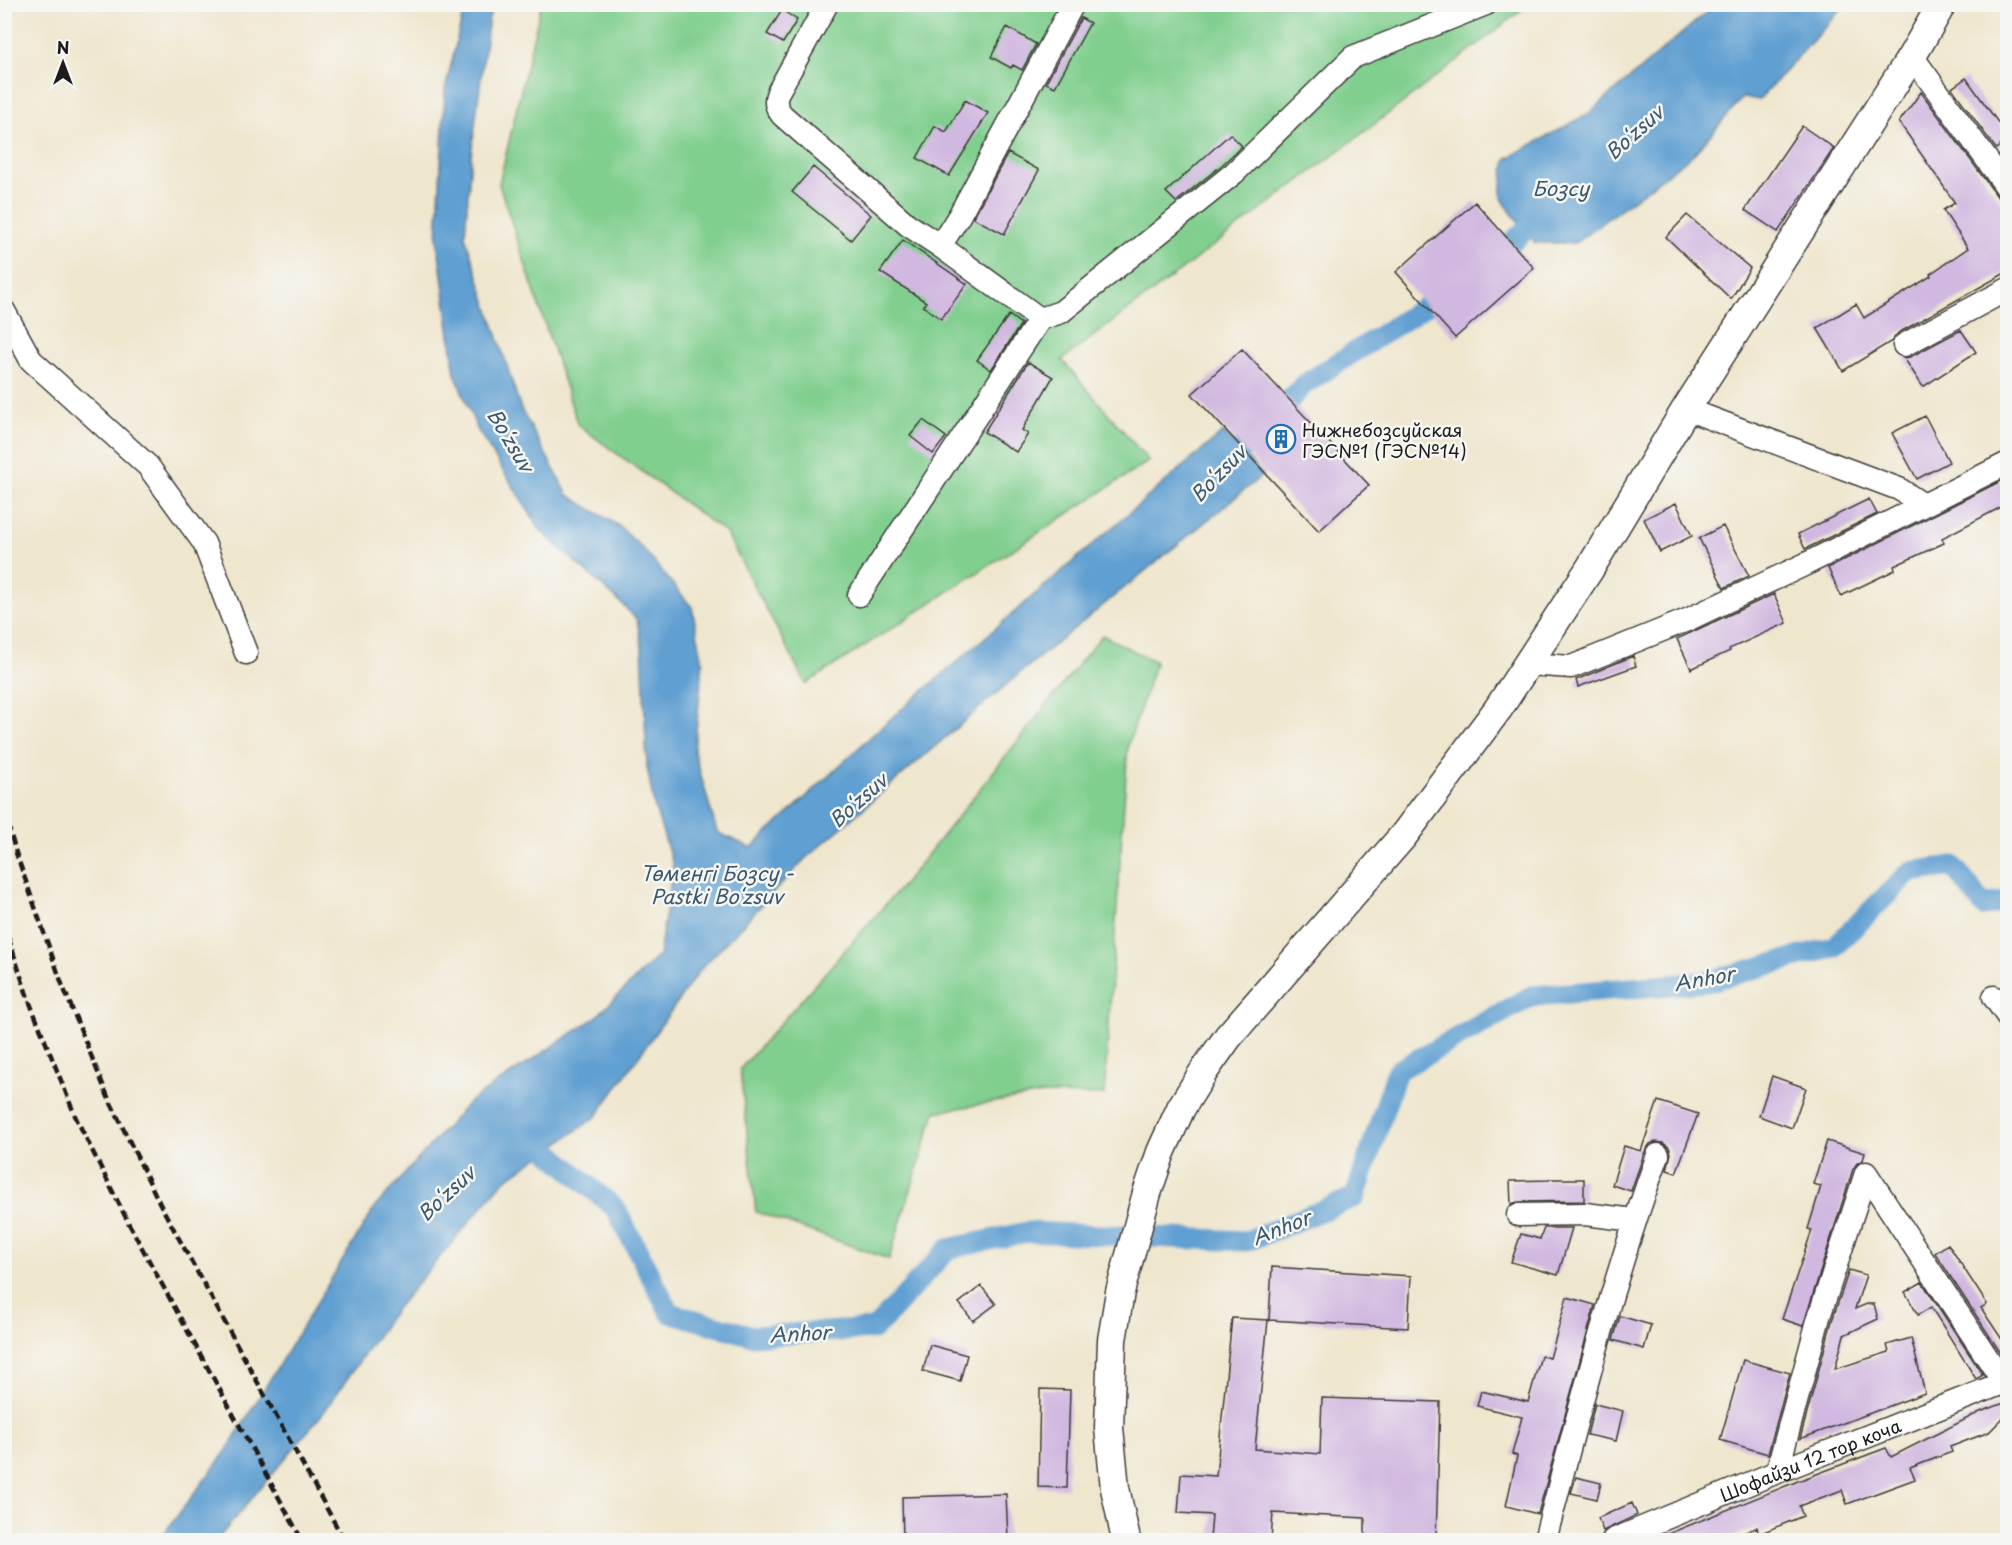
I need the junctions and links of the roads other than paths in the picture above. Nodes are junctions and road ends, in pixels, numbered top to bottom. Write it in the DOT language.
graph roads {
  1 [pos="827,4"];
  2 [pos="1073,4"];
  3 [pos="1486,4"];
  4 [pos="1942,4"];
  5 [pos="1912,56"];
  6 [pos="2007,189"];
  7 [pos="940,246"];
  8 [pos="2007,289"];
  9 [pos="4,311"];
  10 [pos="1040,319"];
  11 [pos="1904,345"];
  12 [pos="1686,409"];
  13 [pos="2007,463"];
  14 [pos="1922,504"];
  15 [pos="859,595"];
  16 [pos="246,653"];
  17 [pos="1528,664"];
  18 [pos="1994,997"];
  19 [pos="2007,1017"];
  20 [pos="1658,1155"];
  21 [pos="1518,1215"];
  22 [pos="1634,1220"];
  23 [pos="2006,1382"];
  24 [pos="1777,1472"];
  25 [pos="1126,1540"];
  26 [pos="1545,1540"];
  27 [pos="1613,1540"];
  1 -- 7 [label="street"];
  2 -- 7 [label="street"];
  3 -- 10 [label="street"];
  4 -- 5 [label="main road"];
  5 -- 6 [label="street"];
  5 -- 12 [label="main road"];
  7 -- 10 [label="street"];
  8 -- 11 [label="street"];
  9 -- 16 [label="street"];
  10 -- 15 [label="street"];
  12 -- 14 [label="street"];
  12 -- 17 [label="main road"];
  13 -- 14 [label="street"];
  14 -- 17 [label="street"];
  17 -- 25 [label="main road"];
  18 -- 19 [label="street"];
  20 -- 22 [label="street"];
  21 -- 22 [label="street"];
  22 -- 26 [label="street"];
  23 -- 24 [label="street, Шофайзи 12 тор коча"];
  23 -- 24 [label="street"];
  24 -- 27 [label="street, Шофайзи 12 тор коча"];
}
